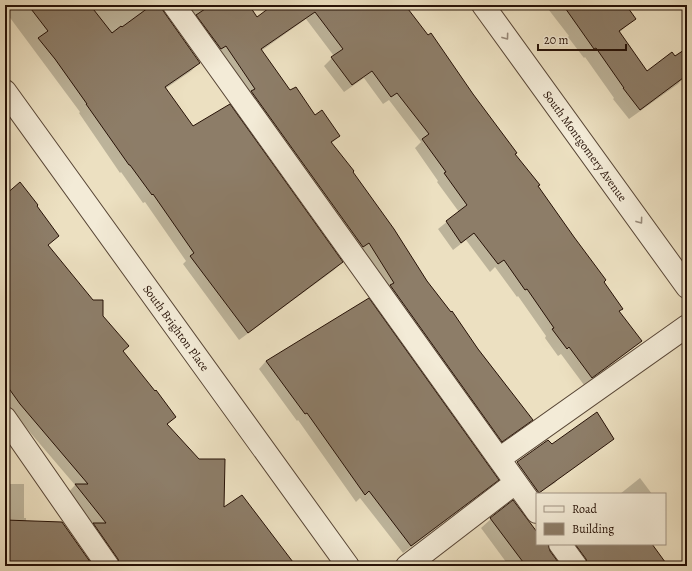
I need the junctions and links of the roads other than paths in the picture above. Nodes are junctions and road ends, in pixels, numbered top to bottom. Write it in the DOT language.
graph roads {
  1 [pos="174,5"];
  2 [pos="483,5"];
  3 [pos="5,91"];
  4 [pos="687,286"];
  5 [pos="687,326"];
  6 [pos="5,418"];
  7 [pos="499,459"];
  8 [pos="516,483"];
  9 [pos="536,511"];
  10 [pos="561,545"];
  11 [pos="108,566"];
  12 [pos="348,566"];
  13 [pos="407,566"];
  14 [pos="576,566"];
  1 -- 7 [label="street"];
  2 -- 4 [label="street, South Montgomery Avenue, one-way"];
  3 -- 12 [label="street, South Brighton Place"];
  5 -- 7 [label="street"];
  6 -- 11 [label="street"];
  7 -- 8 [label="street"];
  8 -- 9 [label="street"];
  8 -- 13 [label="street"];
  10 -- 14 [label="street"];
}
